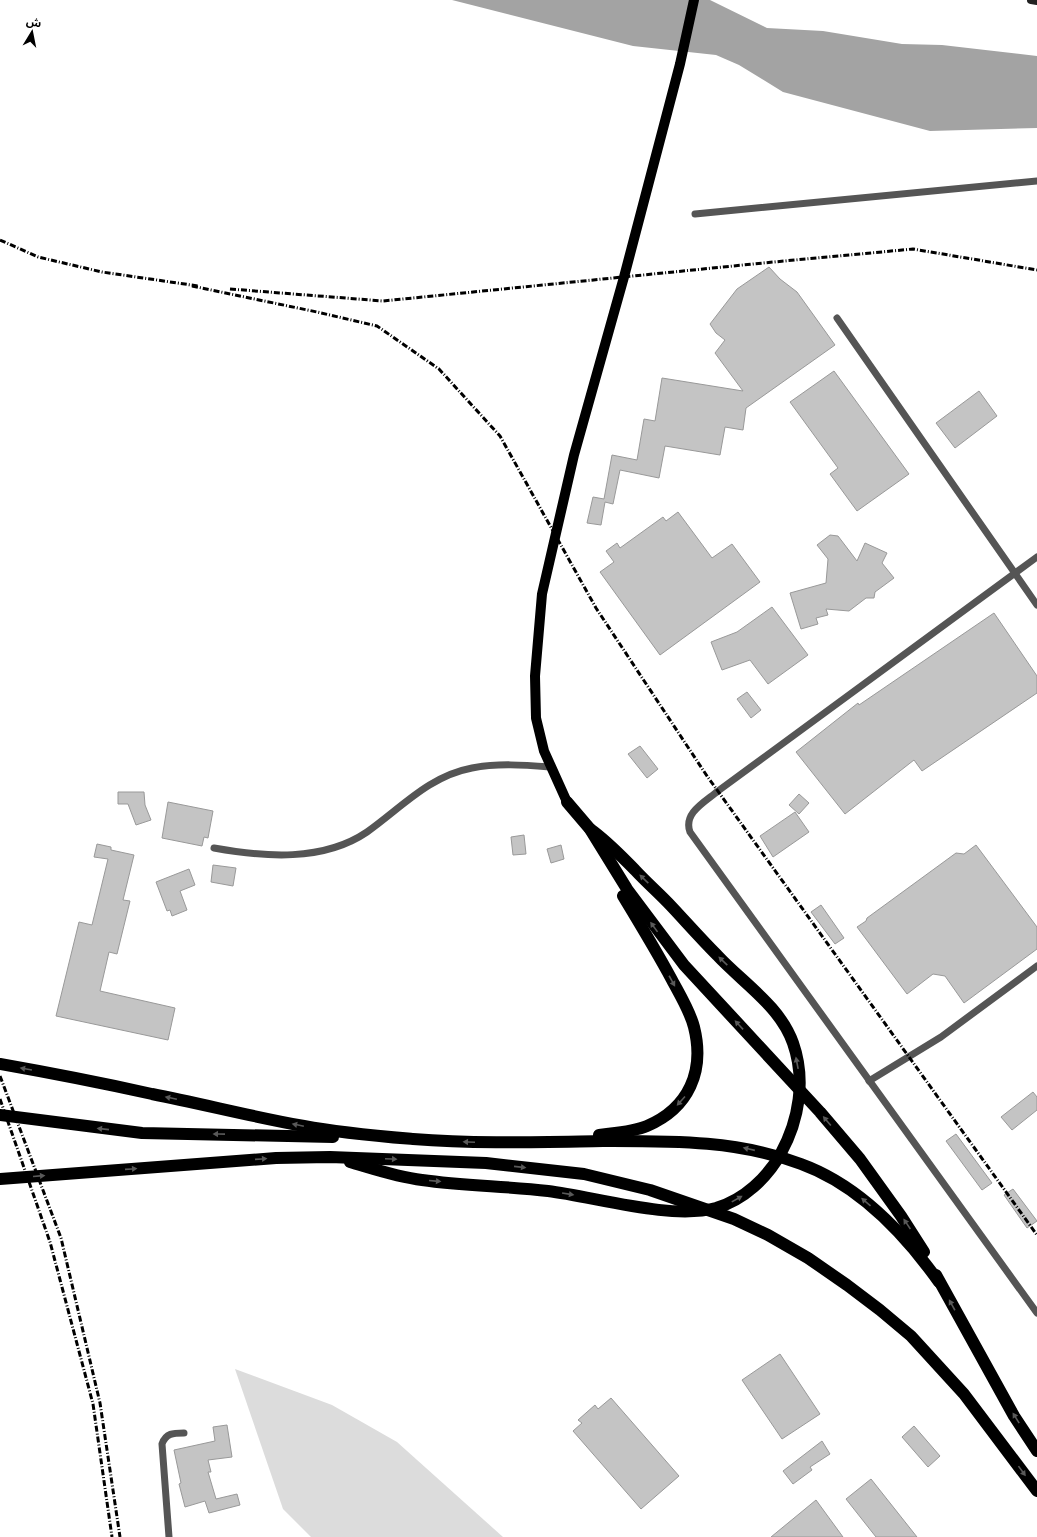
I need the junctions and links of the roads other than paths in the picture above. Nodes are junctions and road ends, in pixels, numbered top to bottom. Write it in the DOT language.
graph roads {
  1 [pos="694,0"];
  2 [pos="1031,0"];
  3 [pos="1037,1"];
  4 [pos="1037,181"];
  5 [pos="695,214"];
  6 [pos="837,318"];
  7 [pos="1037,557"];
  8 [pos="1014,573"];
  9 [pos="1037,605"];
  10 [pos="550,767"];
  11 [pos="567,802"];
  12 [pos="590,829"];
  13 [pos="214,848"];
  14 [pos="1037,966"];
  15 [pos="0,1064"];
  16 [pos="869,1081"];
  17 [pos="0,1115"];
  18 [pos="412,1139"];
  19 [pos="536,1142"];
  20 [pos="330,1156"];
  21 [pos="0,1179"];
  22 [pos="939,1282"];
  23 [pos="1037,1314"];
  24 [pos="184,1433"];
  25 [pos="1037,1451"];
  26 [pos="1037,1491"];
  27 [pos="169,1537"];
  1 -- 10 [label="main road"];
  2 -- 3 [label="street"];
  4 -- 5 [label="lane"];
  6 -- 8 [label="lane"];
  7 -- 8 [label="lane"];
  8 -- 9 [label="lane"];
  8 -- 16 [label="lane"];
  10 -- 11 [label="main road"];
  10 -- 13 [label="lane"];
  11 -- 12 [label="highway"];
  11 -- 19 [label="highway, one-way"];
  20 -- 12 [label="highway, one-way"];
  22 -- 12 [label="highway, one-way"];
  14 -- 16 [label="lane"];
  18 -- 15 [label="highway, one-way"];
  16 -- 23 [label="lane"];
  18 -- 17 [label="highway, one-way"];
  19 -- 18 [label="highway, one-way"];
  22 -- 19 [label="highway, one-way"];
  21 -- 20 [label="highway, one-way"];
  20 -- 26 [label="highway, one-way"];
  25 -- 22 [label="highway, one-way"];
  24 -- 27 [label="lane"];
}
